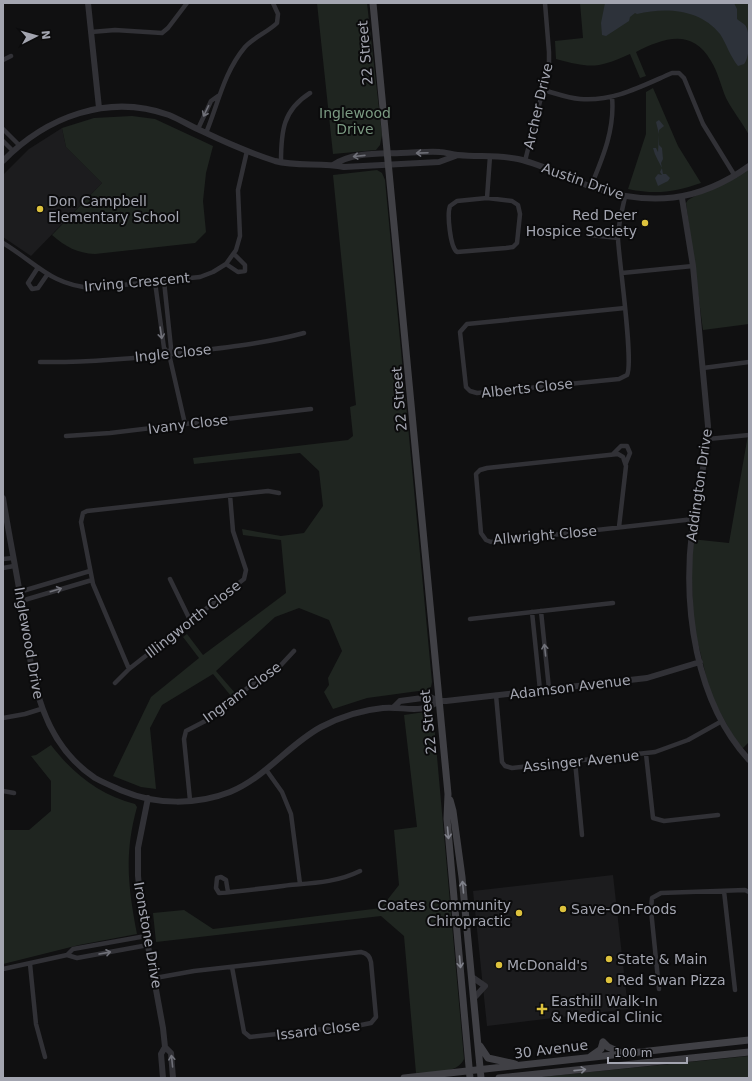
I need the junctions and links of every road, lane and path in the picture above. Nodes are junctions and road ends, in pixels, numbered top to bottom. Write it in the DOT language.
graph roads {
  1 [pos="88,3"];
  2 [pos="187,3"];
  3 [pos="273,3"];
  4 [pos="373,3"];
  5 [pos="545,3"];
  6 [pos="91,32"];
  7 [pos="11,56"];
  8 [pos="3,60"];
  9 [pos="543,90"];
  10 [pos="310,93"];
  11 [pos="218,96"];
  12 [pos="612,97"];
  13 [pos="99,108"];
  14 [pos="3,129"];
  15 [pos="198,129"];
  16 [pos="206,133"];
  17 [pos="3,141"];
  18 [pos="19,145"];
  19 [pos="13,151"];
  20 [pos="247,151"];
  21 [pos="387,153"];
  22 [pos="458,155"];
  23 [pos="490,156"];
  24 [pos="3,161"];
  25 [pos="525,161"];
  26 [pos="281,162"];
  27 [pos="388,163"];
  28 [pos="333,165"];
  29 [pos="749,166"];
  30 [pos="735,176"];
  31 [pos="591,186"];
  32 [pos="625,197"];
  33 [pos="487,198"];
  34 [pos="682,198"];
  35 [pos="590,235"];
  36 [pos="618,238"];
  37 [pos="3,243"];
  38 [pos="234,254"];
  39 [pos="226,264"];
  40 [pos="693,266"];
  41 [pos="37,269"];
  42 [pos="622,273"];
  43 [pos="47,275"];
  44 [pos="164,281"];
  45 [pos="155,282"];
  46 [pos="625,308"];
  47 [pos="168,317"];
  48 [pos="159,318"];
  49 [pos="304,333"];
  50 [pos="169,354"];
  51 [pos="40,362"];
  52 [pos="749,362"];
  53 [pos="703,368"];
  54 [pos="311,409"];
  55 [pos="185,424"];
  56 [pos="749,435"];
  57 [pos="66,436"];
  58 [pos="708,440"];
  59 [pos="612,454"];
  60 [pos="626,463"];
  61 [pos="279,493"];
  62 [pos="230,495"];
  63 [pos="3,498"];
  64 [pos="694,519"];
  65 [pos="619,527"];
  66 [pos="13,558"];
  67 [pos="3,559"];
  68 [pos="14,566"];
  69 [pos="3,568"];
  70 [pos="90,571"];
  71 [pos="170,579"];
  72 [pos="92,580"];
  73 [pos="19,592"];
  74 [pos="21,601"];
  75 [pos="613,602"];
  76 [pos="541,611"];
  77 [pos="532,612"];
  78 [pos="470,619"];
  79 [pos="191,622"];
  80 [pos="294,651"];
  81 [pos="700,662"];
  82 [pos="129,669"];
  83 [pos="115,683"];
  84 [pos="549,689"];
  85 [pos="540,690"];
  86 [pos="496,695"];
  87 [pos="439,701"];
  88 [pos="392,708"];
  89 [pos="41,709"];
  90 [pos="3,718"];
  91 [pos="722,721"];
  92 [pos="646,754"];
  93 [pos="749,760"];
  94 [pos="575,761"];
  95 [pos="267,771"];
  96 [pos="3,791"];
  97 [pos="14,792"];
  98 [pos="448,794"];
  99 [pos="148,798"];
  100 [pos="190,800"];
  101 [pos="718,815"];
  102 [pos="582,835"];
  103 [pos="360,872"];
  104 [pos="300,884"];
  105 [pos="748,890"];
  106 [pos="724,891"];
  107 [pos="228,892"];
  108 [pos="146,936"];
  109 [pos="148,945"];
  110 [pos="67,955"];
  111 [pos="30,964"];
  112 [pos="232,967"];
  113 [pos="3,969"];
  114 [pos="472,977"];
  115 [pos="155,978"];
  116 [pos="659,989"];
  117 [pos="735,990"];
  118 [pos="474,998"];
  119 [pos="477,1037"];
  120 [pos="749,1040"];
  121 [pos="164,1047"];
  122 [pos="749,1052"];
  123 [pos="621,1053"];
  124 [pos="45,1057"];
  125 [pos="588,1057"];
  126 [pos="525,1066"];
  127 [pos="481,1070"];
  128 [pos="470,1074"];
  129 [pos="163,1078"];
  130 [pos="173,1078"];
  131 [pos="404,1078"];
  132 [pos="481,1078"];
  133 [pos="499,1078"];
  1 -- 6 [label="street"];
  2 -- 6 [label="street"];
  3 -- 11 [label="street"];
  4 -- 21 [label="main road, 22 Street"];
  5 -- 9 [label="street, Archer Drive"];
  6 -- 13 [label="street"];
  7 -- 8 [label="street"];
  9 -- 12 [label="street"];
  9 -- 25 [label="street, Archer Drive"];
  10 -- 26 [label="street"];
  11 -- 15 [label="street, one-way"];
  11 -- 16 [label="street"];
  12 -- 30 [label="street"];
  12 -- 31 [label="street"];
  13 -- 15 [label="street"];
  13 -- 18 [label="street"];
  14 -- 18 [label="street"];
  15 -- 16 [label="street"];
  16 -- 20 [label="street"];
  17 -- 19 [label="street"];
  18 -- 19 [label="street"];
  19 -- 24 [label="street"];
  20 -- 26 [label="street"];
  20 -- 38 [label="street, Irving Crescent"];
  22 -- 21 [label="street, Austin Drive, one-way"];
  21 -- 27 [label="main road, 22 Street"];
  21 -- 28 [label="street, one-way"];
  22 -- 23 [label="street, Austin Drive"];
  22 -- 27 [label="street, Austin Drive"];
  23 -- 25 [label="street, Austin Drive"];
  23 -- 33 [label="street"];
  25 -- 31 [label="street, Austin Drive"];
  26 -- 28 [label="street"];
  27 -- 28 [label="street"];
  27 -- 87 [label="main road, 22 Street"];
  29 -- 30 [label="street, Austin Drive"];
  30 -- 34 [label="street, Austin Drive"];
  31 -- 32 [label="street, Austin Drive"];
  32 -- 34 [label="street, Austin Drive"];
  32 -- 36 [label="street, Alberts Close"];
  33 -- 33 [label="street"];
  34 -- 40 [label="street, Addington Drive"];
  35 -- 36 [label="street"];
  36 -- 42 [label="street, Alberts Close"];
  37 -- 41 [label="street, Irving Crescent"];
  38 -- 39 [label="street, Irving Crescent"];
  38 -- 39 [label="street"];
  39 -- 44 [label="street, Irving Crescent"];
  40 -- 42 [label="street"];
  40 -- 53 [label="street, Addington Drive"];
  41 -- 43 [label="street, Irving Crescent"];
  41 -- 43 [label="street"];
  42 -- 46 [label="street, Alberts Close"];
  43 -- 45 [label="street, Irving Crescent"];
  44 -- 45 [label="street, Irving Crescent"];
  44 -- 47 [label="street"];
  45 -- 48 [label="street"];
  46 -- 46 [label="street, Alberts Close"];
  47 -- 48 [label="street"];
  47 -- 50 [label="street"];
  48 -- 50 [label="street, one-way"];
  49 -- 50 [label="street, Ingle Close"];
  50 -- 51 [label="street, Ingle Close"];
  50 -- 55 [label="street"];
  52 -- 53 [label="street"];
  53 -- 58 [label="street, Addington Drive"];
  54 -- 55 [label="street, Ivany Close"];
  55 -- 57 [label="street, Ivany Close"];
  56 -- 58 [label="street"];
  58 -- 64 [label="street, Addington Drive"];
  59 -- 60 [label="street"];
  59 -- 60 [label="street, Allwright Close"];
  59 -- 65 [label="street, Allwright Close"];
  60 -- 65 [label="street, Allwright Close"];
  61 -- 62 [label="street, Illingworth Close"];
  62 -- 70 [label="street, Illingworth Close"];
  62 -- 79 [label="street, Illingworth Close"];
  63 -- 66 [label="street, Inglewood Drive"];
  64 -- 65 [label="street, Allwright Close"];
  64 -- 81 [label="street, Addington Drive"];
  66 -- 67 [label="street"];
  66 -- 68 [label="street, Inglewood Drive"];
  68 -- 69 [label="street"];
  68 -- 73 [label="street, Inglewood Drive"];
  70 -- 72 [label="street, Illingworth Close"];
  70 -- 73 [label="street"];
  71 -- 79 [label="street"];
  74 -- 72 [label="street, one-way"];
  72 -- 82 [label="street, Illingworth Close"];
  73 -- 74 [label="street, Inglewood Drive"];
  74 -- 89 [label="street, Inglewood Drive"];
  75 -- 76 [label="street"];
  76 -- 77 [label="street"];
  84 -- 76 [label="street, one-way"];
  77 -- 78 [label="street"];
  77 -- 85 [label="street"];
  79 -- 82 [label="street, Illingworth Close"];
  80 -- 100 [label="street, Ingram Close"];
  81 -- 84 [label="street, Adamson Avenue"];
  81 -- 91 [label="street, Addington Drive"];
  82 -- 83 [label="street, Illingworth Close"];
  84 -- 85 [label="street, Adamson Avenue"];
  85 -- 86 [label="street, Adamson Avenue"];
  86 -- 87 [label="street, Adamson Avenue"];
  86 -- 94 [label="street, Assinger Avenue"];
  87 -- 88 [label="street, Inglewood Drive"];
  87 -- 88 [label="street, Inglewood Drive"];
  87 -- 98 [label="main road, 22 Street"];
  88 -- 95 [label="street, Inglewood Drive"];
  89 -- 90 [label="street"];
  89 -- 99 [label="street, Inglewood Drive"];
  91 -- 92 [label="street, Assinger Avenue"];
  91 -- 93 [label="street, Addington Drive"];
  92 -- 94 [label="street, Assinger Avenue"];
  92 -- 101 [label="street"];
  94 -- 102 [label="street"];
  95 -- 100 [label="street, Inglewood Drive"];
  95 -- 104 [label="street"];
  96 -- 97 [label="street"];
  114 -- 98 [label="main road, 22 Street, one-way"];
  98 -- 128 [label="main road, 22 Street, one-way"];
  99 -- 100 [label="street, Inglewood Drive"];
  99 -- 108 [label="street, Ironstone Drive"];
  103 -- 104 [label="street"];
  104 -- 107 [label="street"];
  105 -- 106 [label="street"];
  106 -- 116 [label="street"];
  106 -- 117 [label="street"];
  108 -- 109 [label="street, Ironstone Drive"];
  108 -- 110 [label="street"];
  110 -- 109 [label="street, one-way"];
  109 -- 115 [label="street, Ironstone Drive"];
  110 -- 111 [label="street"];
  111 -- 113 [label="street"];
  111 -- 124 [label="street"];
  112 -- 112 [label="street, Issard Close"];
  112 -- 115 [label="street, Issard Close"];
  114 -- 118 [label="main road, 22 Street"];
  114 -- 118 [label="street"];
  115 -- 121 [label="street, Ironstone Drive"];
  118 -- 119 [label="main road, 22 Street"];
  119 -- 126 [label="main road"];
  119 -- 127 [label="main road, 22 Street"];
  120 -- 123 [label="main road, 30 Avenue"];
  121 -- 129 [label="street, Ironstone Drive"];
  130 -- 121 [label="street, Ironstone Drive, one-way"];
  133 -- 122 [label="main road, 30 Avenue, one-way"];
  123 -- 125 [label="main road, 30 Avenue"];
  123 -- 125 [label="main road"];
  125 -- 126 [label="main road, 30 Avenue"];
  126 -- 127 [label="main road, 30 Avenue"];
  127 -- 128 [label="main road, 30 Avenue"];
  127 -- 132 [label="main road, 22 Street"];
  128 -- 131 [label="main road, 30 Avenue"];
}
